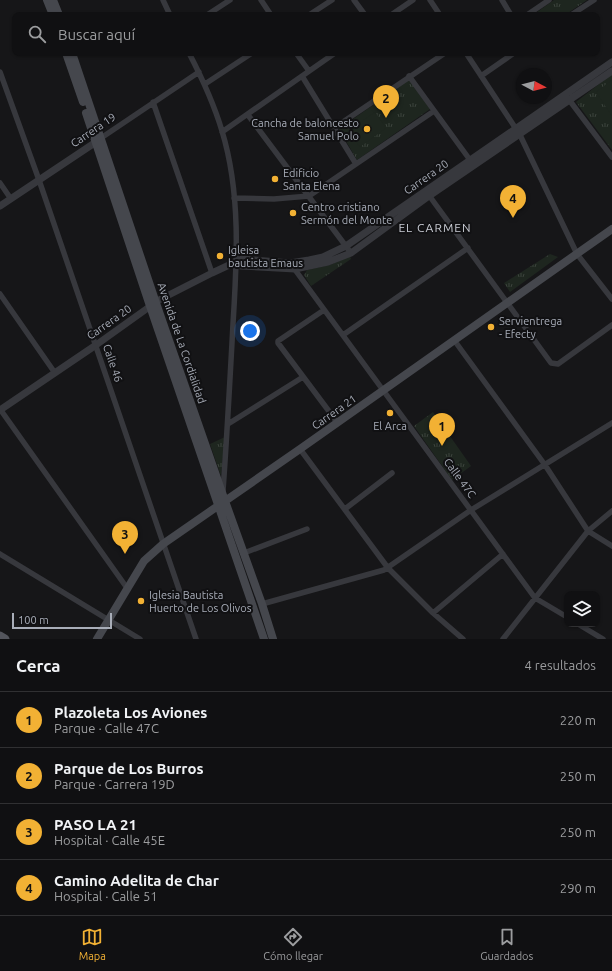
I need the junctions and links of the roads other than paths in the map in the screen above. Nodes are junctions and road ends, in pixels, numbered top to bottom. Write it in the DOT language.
graph roads {
  1 [pos="47,0"];
  2 [pos="53,0"];
  3 [pos="163,0"];
  4 [pos="230,0"];
  5 [pos="261,0"];
  6 [pos="332,0"];
  7 [pos="354,0"];
  8 [pos="413,0"];
  9 [pos="430,0"];
  10 [pos="502,0"];
  11 [pos="549,0"];
  12 [pos="594,0"];
  13 [pos="52,12"];
  14 [pos="58,12"];
  15 [pos="169,12"];
  16 [pos="212,12"];
  17 [pos="269,12"];
  18 [pos="314,12"];
  19 [pos="363,12"];
  20 [pos="395,12"];
  21 [pos="438,12"];
  22 [pos="509,12"];
  23 [pos="531,12"];
  24 [pos="576,12"];
  25 [pos="67,56"];
  26 [pos="73,56"];
  27 [pos="191,56"];
  28 [pos="247,56"];
  29 [pos="298,56"];
  30 [pos="331,56"];
  31 [pos="440,56"];
  32 [pos="468,56"];
  33 [pos="510,56"];
  34 [pos="612,62"];
  35 [pos="309,71"];
  36 [pos="612,71"];
  37 [pos="0,72"];
  38 [pos="199,72"];
  39 [pos="302,76"];
  40 [pos="409,76"];
  41 [pos="481,76"];
  42 [pos="205,84"];
  43 [pos="570,101"];
  44 [pos="153,102"];
  45 [pos="434,111"];
  46 [pos="248,115"];
  47 [pos="334,128"];
  48 [pos="222,132"];
  49 [pos="518,132"];
  50 [pos="99,140"];
  51 [pos="612,157"];
  52 [pos="470,160"];
  53 [pos="356,164"];
  54 [pos="39,180"];
  55 [pos="0,183"];
  56 [pos="427,193"];
  57 [pos="309,196"];
  58 [pos="234,198"];
  59 [pos="11,199"];
  60 [pos="0,206"];
  61 [pos="612,229"];
  62 [pos="346,246"];
  63 [pos="468,248"];
  64 [pos="351,253"];
  65 [pos="577,254"];
  66 [pos="236,262"];
  67 [pos="290,262"];
  68 [pos="295,269"];
  69 [pos="212,273"];
  70 [pos="0,294"];
  71 [pos="612,299"];
  72 [pos="507,303"];
  73 [pos="153,305"];
  74 [pos="324,310"];
  75 [pos="612,325"];
  76 [pos="343,335"];
  77 [pos="454,340"];
  78 [pos="96,345"];
  79 [pos="55,373"];
  80 [pos="303,377"];
  81 [pos="383,390"];
  82 [pos="0,409"];
  83 [pos="337,422"];
  84 [pos="612,423"];
  85 [pos="228,424"];
  86 [pos="300,449"];
  87 [pos="545,465"];
  88 [pos="392,473"];
  89 [pos="222,501"];
  90 [pos="345,509"];
  91 [pos="471,510"];
  92 [pos="612,511"];
  93 [pos="307,529"];
  94 [pos="588,531"];
  95 [pos="163,544"];
  96 [pos="612,546"];
  97 [pos="244,552"];
  98 [pos="0,554"];
  99 [pos="503,554"];
  100 [pos="388,568"];
  101 [pos="127,588"];
  102 [pos="535,598"];
  103 [pos="262,604"];
  104 [pos="433,613"];
  105 [pos="564,616"];
  106 [pos="108,619"];
  107 [pos="583,627"];
  108 [pos="0,636"];
  109 [pos="5,639"];
  110 [pos="97,639"];
  111 [pos="140,639"];
  112 [pos="196,639"];
  113 [pos="264,639"];
  114 [pos="273,639"];
  115 [pos="463,639"];
  116 [pos="503,639"];
  117 [pos="603,639"];
  1 -- 13 [label="main road"];
  2 -- 14 [label="main road"];
  3 -- 15 [label="street"];
  4 -- 16 [label="street"];
  5 -- 17 [label="street"];
  6 -- 18 [label="street"];
  7 -- 19 [label="street"];
  8 -- 20 [label="street"];
  9 -- 21 [label="street"];
  10 -- 22 [label="street"];
  11 -- 23 [label="street"];
  12 -- 24 [label="street"];
  25 -- 50 [label="main road, Avenida de La Cordialidad"];
  26 -- 50 [label="main road, Avenida de La Cordialidad"];
  27 -- 38 [label="street"];
  28 -- 42 [label="street"];
  29 -- 35 [label="street"];
  30 -- 35 [label="street"];
  31 -- 40 [label="street"];
  32 -- 41 [label="street"];
  33 -- 41 [label="street"];
  34 -- 49 [label="street, Carrera 20"];
  35 -- 39 [label="street"];
  36 -- 43 [label="street, Carrera 20"];
  37 -- 54 [label="street, Calle 46"];
  38 -- 42 [label="street"];
  38 -- 44 [label="street, Carrera 19"];
  39 -- 46 [label="street"];
  39 -- 47 [label="street"];
  40 -- 45 [label="street"];
  40 -- 47 [label="street"];
  41 -- 49 [label="street"];
  42 -- 48 [label="street"];
  43 -- 49 [label="street, Carrera 20"];
  43 -- 51 [label="street"];
  44 -- 50 [label="street, Carrera 19"];
  44 -- 69 [label="street"];
  45 -- 52 [label="street"];
  45 -- 53 [label="street"];
  46 -- 48 [label="street"];
  46 -- 57 [label="street"];
  47 -- 53 [label="street"];
  48 -- 58 [label="street"];
  49 -- 52 [label="street, Carrera 20"];
  49 -- 56 [label="street, Carrera 20"];
  49 -- 65 [label="street"];
  50 -- 54 [label="street, Carrera 19"];
  50 -- 73 [label="main road, Avenida de La Cordialidad"];
  52 -- 56 [label="street, Carrera 20"];
  53 -- 57 [label="street"];
  54 -- 59 [label="street, Carrera 19"];
  54 -- 78 [label="street, Calle 46"];
  55 -- 59 [label="street"];
  56 -- 62 [label="street, Carrera 20"];
  56 -- 63 [label="street"];
  56 -- 64 [label="street, Carrera 20"];
  57 -- 58 [label="street"];
  57 -- 62 [label="street"];
  58 -- 66 [label="street"];
  59 -- 60 [label="street, Carrera 19"];
  61 -- 65 [label="main road, Carrera 21"];
  62 -- 64 [label="street"];
  62 -- 67 [label="street, Carrera 20"];
  63 -- 72 [label="street"];
  63 -- 76 [label="street"];
  64 -- 68 [label="street, Carrera 20"];
  65 -- 71 [label="street"];
  65 -- 72 [label="main road, Carrera 21"];
  66 -- 67 [label="street, Carrera 20"];
  66 -- 68 [label="street, Carrera 20"];
  66 -- 69 [label="street, Carrera 20"];
  66 -- 85 [label="street"];
  67 -- 68 [label="street, Calle 47C"];
  68 -- 74 [label="street, Calle 47C"];
  69 -- 73 [label="street, Carrera 20"];
  70 -- 79 [label="street"];
  72 -- 75 [label="street"];
  72 -- 77 [label="main road, Carrera 21"];
  73 -- 78 [label="street, Carrera 20"];
  73 -- 89 [label="main road, Avenida de La Cordialidad"];
  74 -- 76 [label="street, Calle 47C"];
  74 -- 80 [label="street"];
  76 -- 81 [label="street, Calle 47C"];
  77 -- 81 [label="main road, Carrera 21"];
  77 -- 87 [label="street"];
  78 -- 79 [label="street, Carrera 20"];
  78 -- 95 [label="street, Calle 46"];
  79 -- 82 [label="street, Carrera 20"];
  80 -- 83 [label="street"];
  80 -- 85 [label="street"];
  81 -- 83 [label="main road, Carrera 21"];
  81 -- 91 [label="street, Calle 47C"];
  82 -- 101 [label="street"];
  83 -- 86 [label="main road, Carrera 21"];
  84 -- 87 [label="street"];
  85 -- 89 [label="street"];
  86 -- 89 [label="main road, Carrera 21"];
  86 -- 90 [label="street"];
  87 -- 91 [label="street"];
  87 -- 94 [label="street"];
  88 -- 90 [label="street"];
  89 -- 95 [label="main road, Carrera 21"];
  89 -- 97 [label="main road, Avenida de La Cordialidad"];
  89 -- 113 [label="main road, Avenida de La Cordialidad"];
  90 -- 100 [label="street"];
  91 -- 99 [label="street, Calle 47C"];
  91 -- 100 [label="street"];
  92 -- 94 [label="street"];
  93 -- 97 [label="street"];
  94 -- 96 [label="street"];
  94 -- 102 [label="street"];
  95 -- 101 [label="main road, Carrera 21"];
  95 -- 112 [label="street, Calle 46"];
  97 -- 103 [label="main road, Avenida de La Cordialidad"];
  98 -- 106 [label="street"];
  99 -- 102 [label="street, Calle 47C"];
  99 -- 104 [label="street"];
  100 -- 103 [label="street"];
  100 -- 104 [label="street"];
  101 -- 106 [label="main road, Carrera 21"];
  102 -- 105 [label="street, Calle 47C"];
  102 -- 116 [label="street"];
  103 -- 114 [label="main road, Avenida de La Cordialidad"];
  104 -- 115 [label="street"];
  106 -- 110 [label="main road, Carrera 21"];
  106 -- 111 [label="street"];
  107 -- 117 [label="street"];
  108 -- 109 [label="main road"];
}
